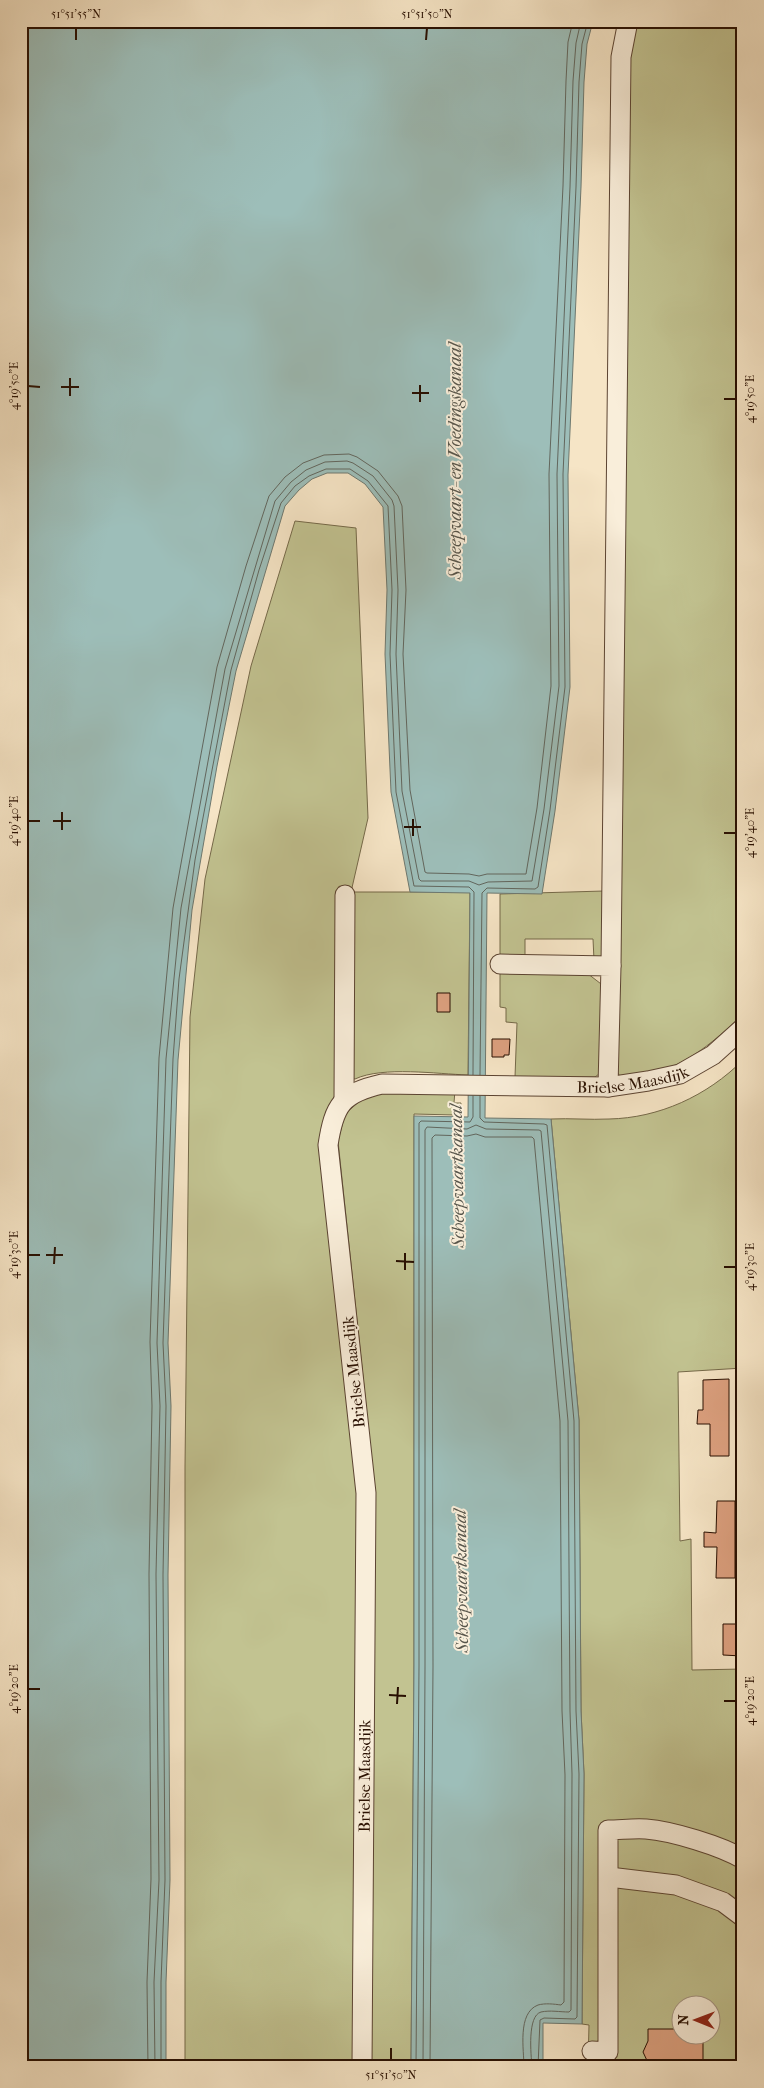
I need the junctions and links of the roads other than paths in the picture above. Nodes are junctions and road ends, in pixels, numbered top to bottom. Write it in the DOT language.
graph roads {
  1 [pos="628,21"];
  2 [pos="345,895"];
  3 [pos="500,964"];
  4 [pos="611,966"];
  5 [pos="743,1028"];
  6 [pos="608,1087"];
  7 [pos="344,1100"];
  8 [pos="743,1859"];
  9 [pos="609,1877"];
  10 [pos="743,1917"];
  11 [pos="592,2052"];
  12 [pos="362,2067"];
  1 -- 4 [label="street"];
  2 -- 7 [label="street"];
  3 -- 4 [label="street"];
  4 -- 6 [label="street"];
  5 -- 6 [label="street, Brielse Maasdijk"];
  6 -- 7 [label="street, Brielse Maasdijk"];
  7 -- 12 [label="street, Brielse Maasdijk"];
  8 -- 9 [label="street"];
  9 -- 10 [label="street"];
  9 -- 11 [label="street"];
}
